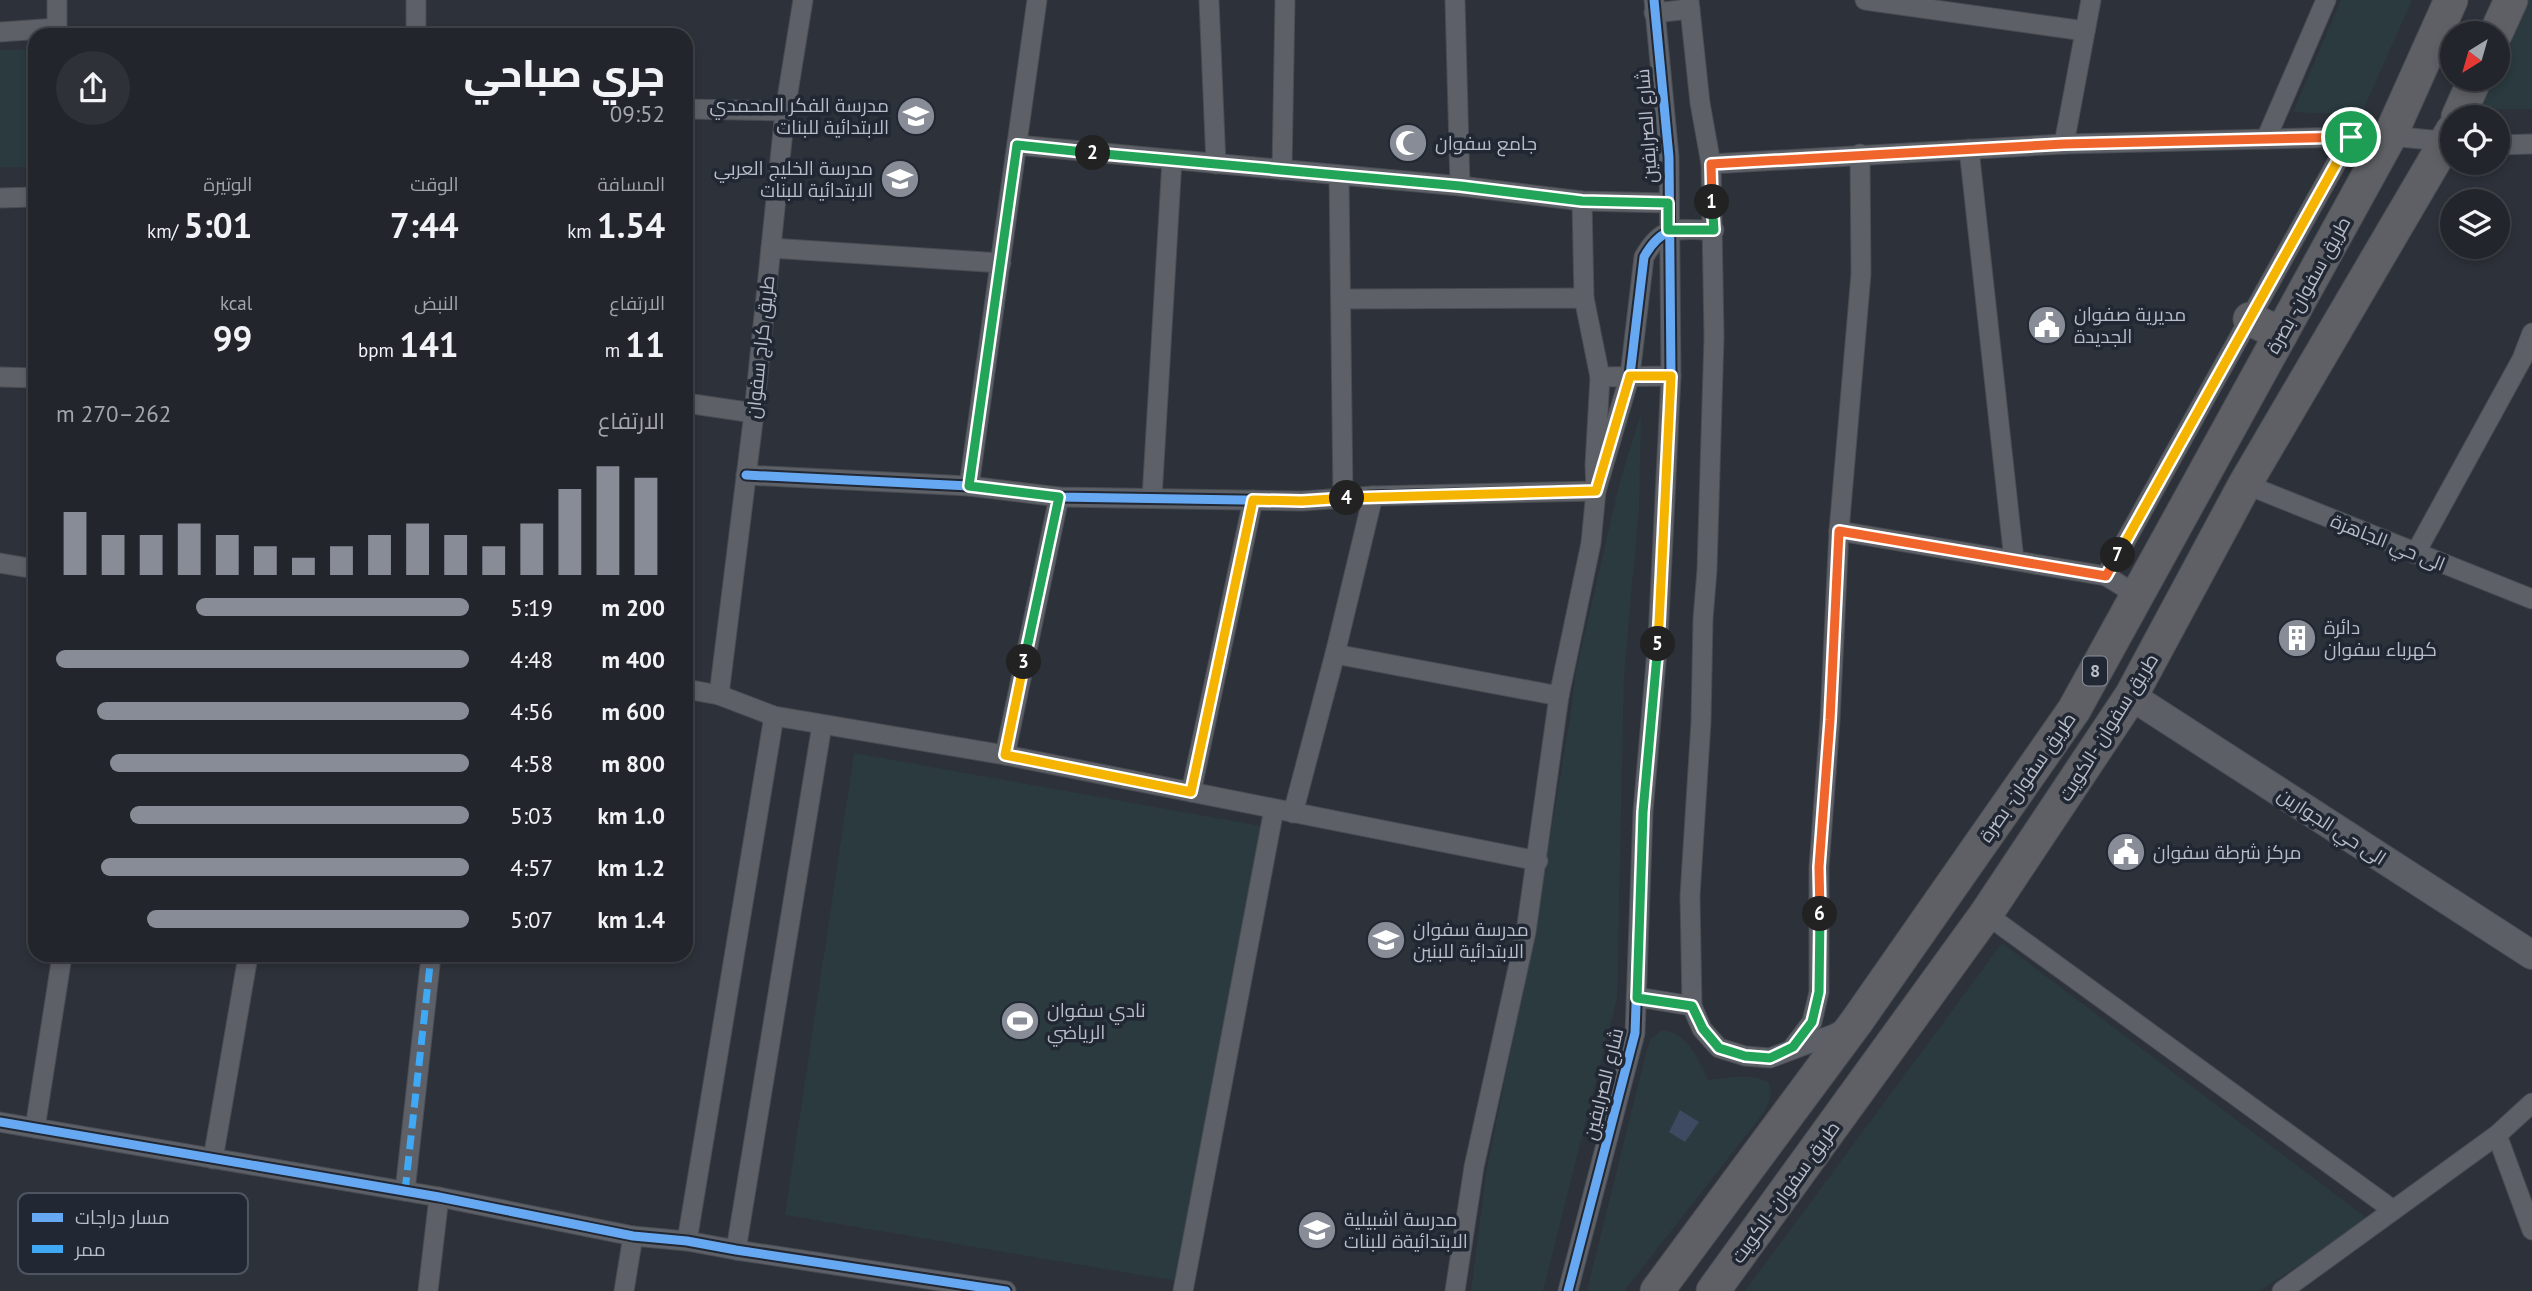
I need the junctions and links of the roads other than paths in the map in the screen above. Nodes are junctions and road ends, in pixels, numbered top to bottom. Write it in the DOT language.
graph roads {
  1 [pos="57,0"];
  2 [pos="416,0"];
  3 [pos="803,0"];
  4 [pos="1037,0"];
  5 [pos="1209,0"];
  6 [pos="1285,0"];
  7 [pos="1454,0"];
  8 [pos="1865,0"];
  9 [pos="2091,0"];
  10 [pos="2326,0"];
  11 [pos="2451,0"];
  12 [pos="2511,0"];
  13 [pos="1900,3"];
  14 [pos="1690,4"];
  15 [pos="1654,6"];
  16 [pos="2501,21"];
  17 [pos="57,28"];
  18 [pos="416,28"];
  19 [pos="2085,31"];
  20 [pos="0,32"];
  21 [pos="28,32"];
  22 [pos="693,109"];
  23 [pos="785,111"];
  24 [pos="2440,134"];
  25 [pos="2390,136"];
  26 [pos="2351,137"];
  27 [pos="2266,139"];
  28 [pos="2064,144"];
  29 [pos="2532,144"];
  30 [pos="1017,145"];
  31 [pos="2510,145"];
  32 [pos="1969,149"];
  33 [pos="2440,153"];
  34 [pos="1860,154"];
  35 [pos="1172,160"];
  36 [pos="1216,164"];
  37 [pos="1711,164"];
  38 [pos="1282,170"];
  39 [pos="1339,175"];
  40 [pos="1460,186"];
  41 [pos="28,197"];
  42 [pos="0,198"];
  43 [pos="1582,201"];
  44 [pos="1668,203"];
  45 [pos="1668,230"];
  46 [pos="1714,230"];
  47 [pos="771,248"];
  48 [pos="1002,263"];
  49 [pos="1584,298"];
  50 [pos="1341,299"];
  51 [pos="2249,319"];
  52 [pos="2532,333"];
  53 [pos="2281,334"];
  54 [pos="2527,360"];
  55 [pos="1630,376"];
  56 [pos="1671,376"];
  57 [pos="0,377"];
  58 [pos="28,377"];
  59 [pos="1600,377"];
  60 [pos="693,404"];
  61 [pos="754,413"];
  62 [pos="746,475"];
  63 [pos="2245,484"];
  64 [pos="969,486"];
  65 [pos="1596,491"];
  66 [pos="1373,496"];
  67 [pos="1059,497"];
  68 [pos="1153,498"];
  69 [pos="1343,498"];
  70 [pos="1253,500"];
  71 [pos="1839,531"];
  72 [pos="2415,554"];
  73 [pos="2014,560"];
  74 [pos="0,563"];
  75 [pos="28,568"];
  76 [pos="2106,576"];
  77 [pos="2137,595"];
  78 [pos="2532,599"];
  79 [pos="1335,654"];
  80 [pos="693,690"];
  81 [pos="719,695"];
  82 [pos="1559,696"];
  83 [pos="2131,696"];
  84 [pos="774,716"];
  85 [pos="822,725"];
  86 [pos="1005,755"];
  87 [pos="1191,792"];
  88 [pos="1283,811"];
  89 [pos="1538,861"];
  90 [pos="1986,914"];
  91 [pos="2532,956"];
  92 [pos="61,962"];
  93 [pos="247,962"];
  94 [pos="429,962"];
  95 [pos="1887,978"];
  96 [pos="1637,998"];
  97 [pos="1923,1002"];
  98 [pos="1692,1006"];
  99 [pos="1861,1015"];
  100 [pos="1899,1035"];
  101 [pos="1793,1047"];
  102 [pos="2532,1103"];
  103 [pos="0,1122"];
  104 [pos="34,1128"];
  105 [pos="2497,1135"];
  106 [pos="213,1159"];
  107 [pos="405,1191"];
  108 [pos="439,1197"];
  109 [pos="2393,1210"];
  110 [pos="2532,1230"];
  111 [pos="633,1236"];
  112 [pos="687,1241"];
  113 [pos="736,1250"];
  114 [pos="428,1291"];
  115 [pos="624,1291"];
  116 [pos="1006,1291"];
  117 [pos="1183,1291"];
  118 [pos="1455,1291"];
  119 [pos="1568,1291"];
  120 [pos="1657,1291"];
  121 [pos="1713,1291"];
  122 [pos="2282,1291"];
  1 -- 17 [label="street"];
  2 -- 18 [label="street"];
  3 -- 23 [label="street, طريق كراج سفوان"];
  4 -- 30 [label="street"];
  5 -- 36 [label="street"];
  6 -- 38 [label="street"];
  7 -- 40 [label="street"];
  8 -- 13 [label="street"];
  9 -- 19 [label="street"];
  10 -- 27 [label="street"];
  11 -- 25 [label="highway, طريق سفوان- بصرة / 8"];
  12 -- 16 [label="highway"];
  13 -- 19 [label="street"];
  14 -- 15 [label="street"];
  14 -- 37 [label="street"];
  15 -- 44 [label="street, شارع الصرايفين"];
  19 -- 28 [label="street"];
  20 -- 21 [label="street"];
  22 -- 23 [label="street"];
  23 -- 47 [label="street, طريق كراج سفوان"];
  24 -- 25 [label="street"];
  25 -- 26 [label="street"];
  25 -- 53 [label="highway, طريق سفوان- بصرة / 8"];
  26 -- 27 [label="street"];
  26 -- 51 [label="street"];
  27 -- 28 [label="street"];
  28 -- 32 [label="street"];
  29 -- 31 [label="street"];
  30 -- 35 [label="street"];
  30 -- 48 [label="street"];
  32 -- 34 [label="street"];
  32 -- 73 [label="street"];
  33 -- 63 [label="highway, طريق سفوان -الكويت / 8"];
  34 -- 37 [label="street"];
  34 -- 71 [label="street"];
  35 -- 36 [label="street"];
  35 -- 68 [label="street"];
  36 -- 38 [label="street"];
  37 -- 46 [label="street"];
  38 -- 39 [label="street"];
  39 -- 40 [label="street"];
  39 -- 50 [label="street"];
  40 -- 43 [label="street"];
  41 -- 42 [label="street"];
  43 -- 44 [label="street"];
  43 -- 49 [label="street"];
  44 -- 45 [label="street, شارع الصرايفين"];
  45 -- 46 [label="street"];
  45 -- 55 [label="street"];
  45 -- 56 [label="street, شارع الصرايفين"];
  46 -- 98 [label="street"];
  47 -- 48 [label="street"];
  47 -- 61 [label="street, طريق كراج سفوان"];
  48 -- 64 [label="street"];
  49 -- 50 [label="street"];
  49 -- 59 [label="street"];
  50 -- 69 [label="street"];
  51 -- 53 [label="highway"];
  51 -- 76 [label="street"];
  52 -- 54 [label="street"];
  53 -- 77 [label="highway, طريق سفوان- بصرة / 8"];
  54 -- 72 [label="street"];
  55 -- 56 [label="street"];
  55 -- 59 [label="street"];
  55 -- 65 [label="street"];
  56 -- 96 [label="street, شارع الصرايفين"];
  57 -- 58 [label="street"];
  59 -- 65 [label="street"];
  60 -- 61 [label="street"];
  61 -- 62 [label="street, طريق كراج سفوان"];
  62 -- 64 [label="street"];
  62 -- 81 [label="street, طريق كراج سفوان"];
  63 -- 72 [label="street, الى حي الجاهزة"];
  63 -- 83 [label="highway, طريق سفوان -الكويت / 8"];
  64 -- 67 [label="street"];
  65 -- 66 [label="street"];
  65 -- 82 [label="street"];
  66 -- 69 [label="street"];
  66 -- 79 [label="street"];
  67 -- 68 [label="street"];
  67 -- 86 [label="street"];
  68 -- 70 [label="street"];
  69 -- 70 [label="street"];
  70 -- 87 [label="street"];
  71 -- 73 [label="street"];
  71 -- 101 [label="street"];
  72 -- 78 [label="street, الى حي الجاهزة"];
  73 -- 76 [label="street"];
  74 -- 75 [label="street"];
  76 -- 77 [label="street"];
  77 -- 95 [label="highway, طريق سفوان- بصرة / 8"];
  79 -- 82 [label="street"];
  79 -- 88 [label="street"];
  80 -- 81 [label="street"];
  81 -- 84 [label="street"];
  82 -- 89 [label="street"];
  83 -- 90 [label="highway, طريق سفوان -الكويت / 8"];
  83 -- 91 [label="main road, الى حي الجوارين"];
  84 -- 85 [label="street"];
  84 -- 112 [label="street"];
  85 -- 86 [label="street"];
  85 -- 113 [label="street"];
  86 -- 87 [label="street"];
  87 -- 88 [label="street"];
  88 -- 89 [label="street"];
  88 -- 117 [label="street"];
  89 -- 118 [label="street"];
  90 -- 97 [label="highway, طريق سفوان -الكويت / 8"];
  90 -- 109 [label="street"];
  92 -- 104 [label="street"];
  93 -- 106 [label="street"];
  94 -- 107 [label="street"];
  95 -- 97 [label="highway"];
  95 -- 99 [label="highway, طريق سفوان- بصرة / 8"];
  96 -- 98 [label="street"];
  96 -- 119 [label="street, شارع الصرايفين"];
  97 -- 100 [label="highway, طريق سفوان -الكويت / 8"];
  98 -- 101 [label="street"];
  99 -- 100 [label="highway"];
  99 -- 101 [label="street"];
  99 -- 120 [label="highway, طريق سفوان- بصرة / 8"];
  100 -- 121 [label="highway, طريق سفوان -الكويت / 8"];
  102 -- 105 [label="street"];
  103 -- 104 [label="street"];
  104 -- 106 [label="street"];
  105 -- 109 [label="street"];
  105 -- 110 [label="street"];
  106 -- 107 [label="street"];
  107 -- 108 [label="street"];
  108 -- 111 [label="street"];
  108 -- 114 [label="street"];
  109 -- 122 [label="street"];
  111 -- 112 [label="street"];
  111 -- 115 [label="street"];
  112 -- 113 [label="street"];
  113 -- 116 [label="street"];
}
